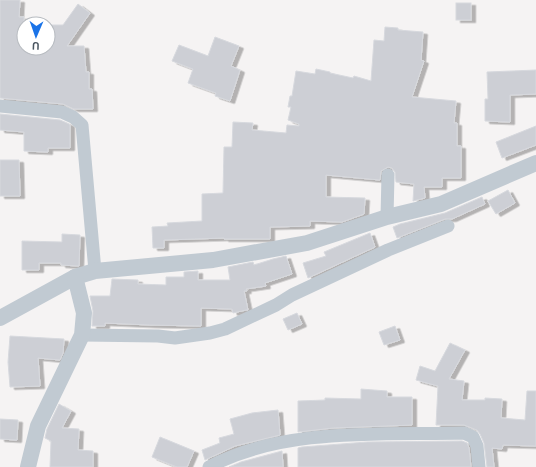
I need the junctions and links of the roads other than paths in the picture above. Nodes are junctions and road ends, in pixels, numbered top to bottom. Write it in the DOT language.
graph roads {
  1 [pos="0,106"];
  2 [pos="536,163"];
  3 [pos="388,175"];
  4 [pos="387,217"];
  5 [pos="448,226"];
  6 [pos="95,271"];
  7 [pos="75,277"];
  8 [pos="0,318"];
  9 [pos="82,335"];
  10 [pos="28,467"];
  11 [pos="209,467"];
  12 [pos="479,467"];
  1 -- 6 [label="street"];
  2 -- 4 [label="street"];
  3 -- 4 [label="street"];
  4 -- 6 [label="street"];
  5 -- 9 [label="street"];
  6 -- 7 [label="street"];
  7 -- 8 [label="street"];
  7 -- 9 [label="street"];
  9 -- 10 [label="street"];
  11 -- 12 [label="street"];
}
